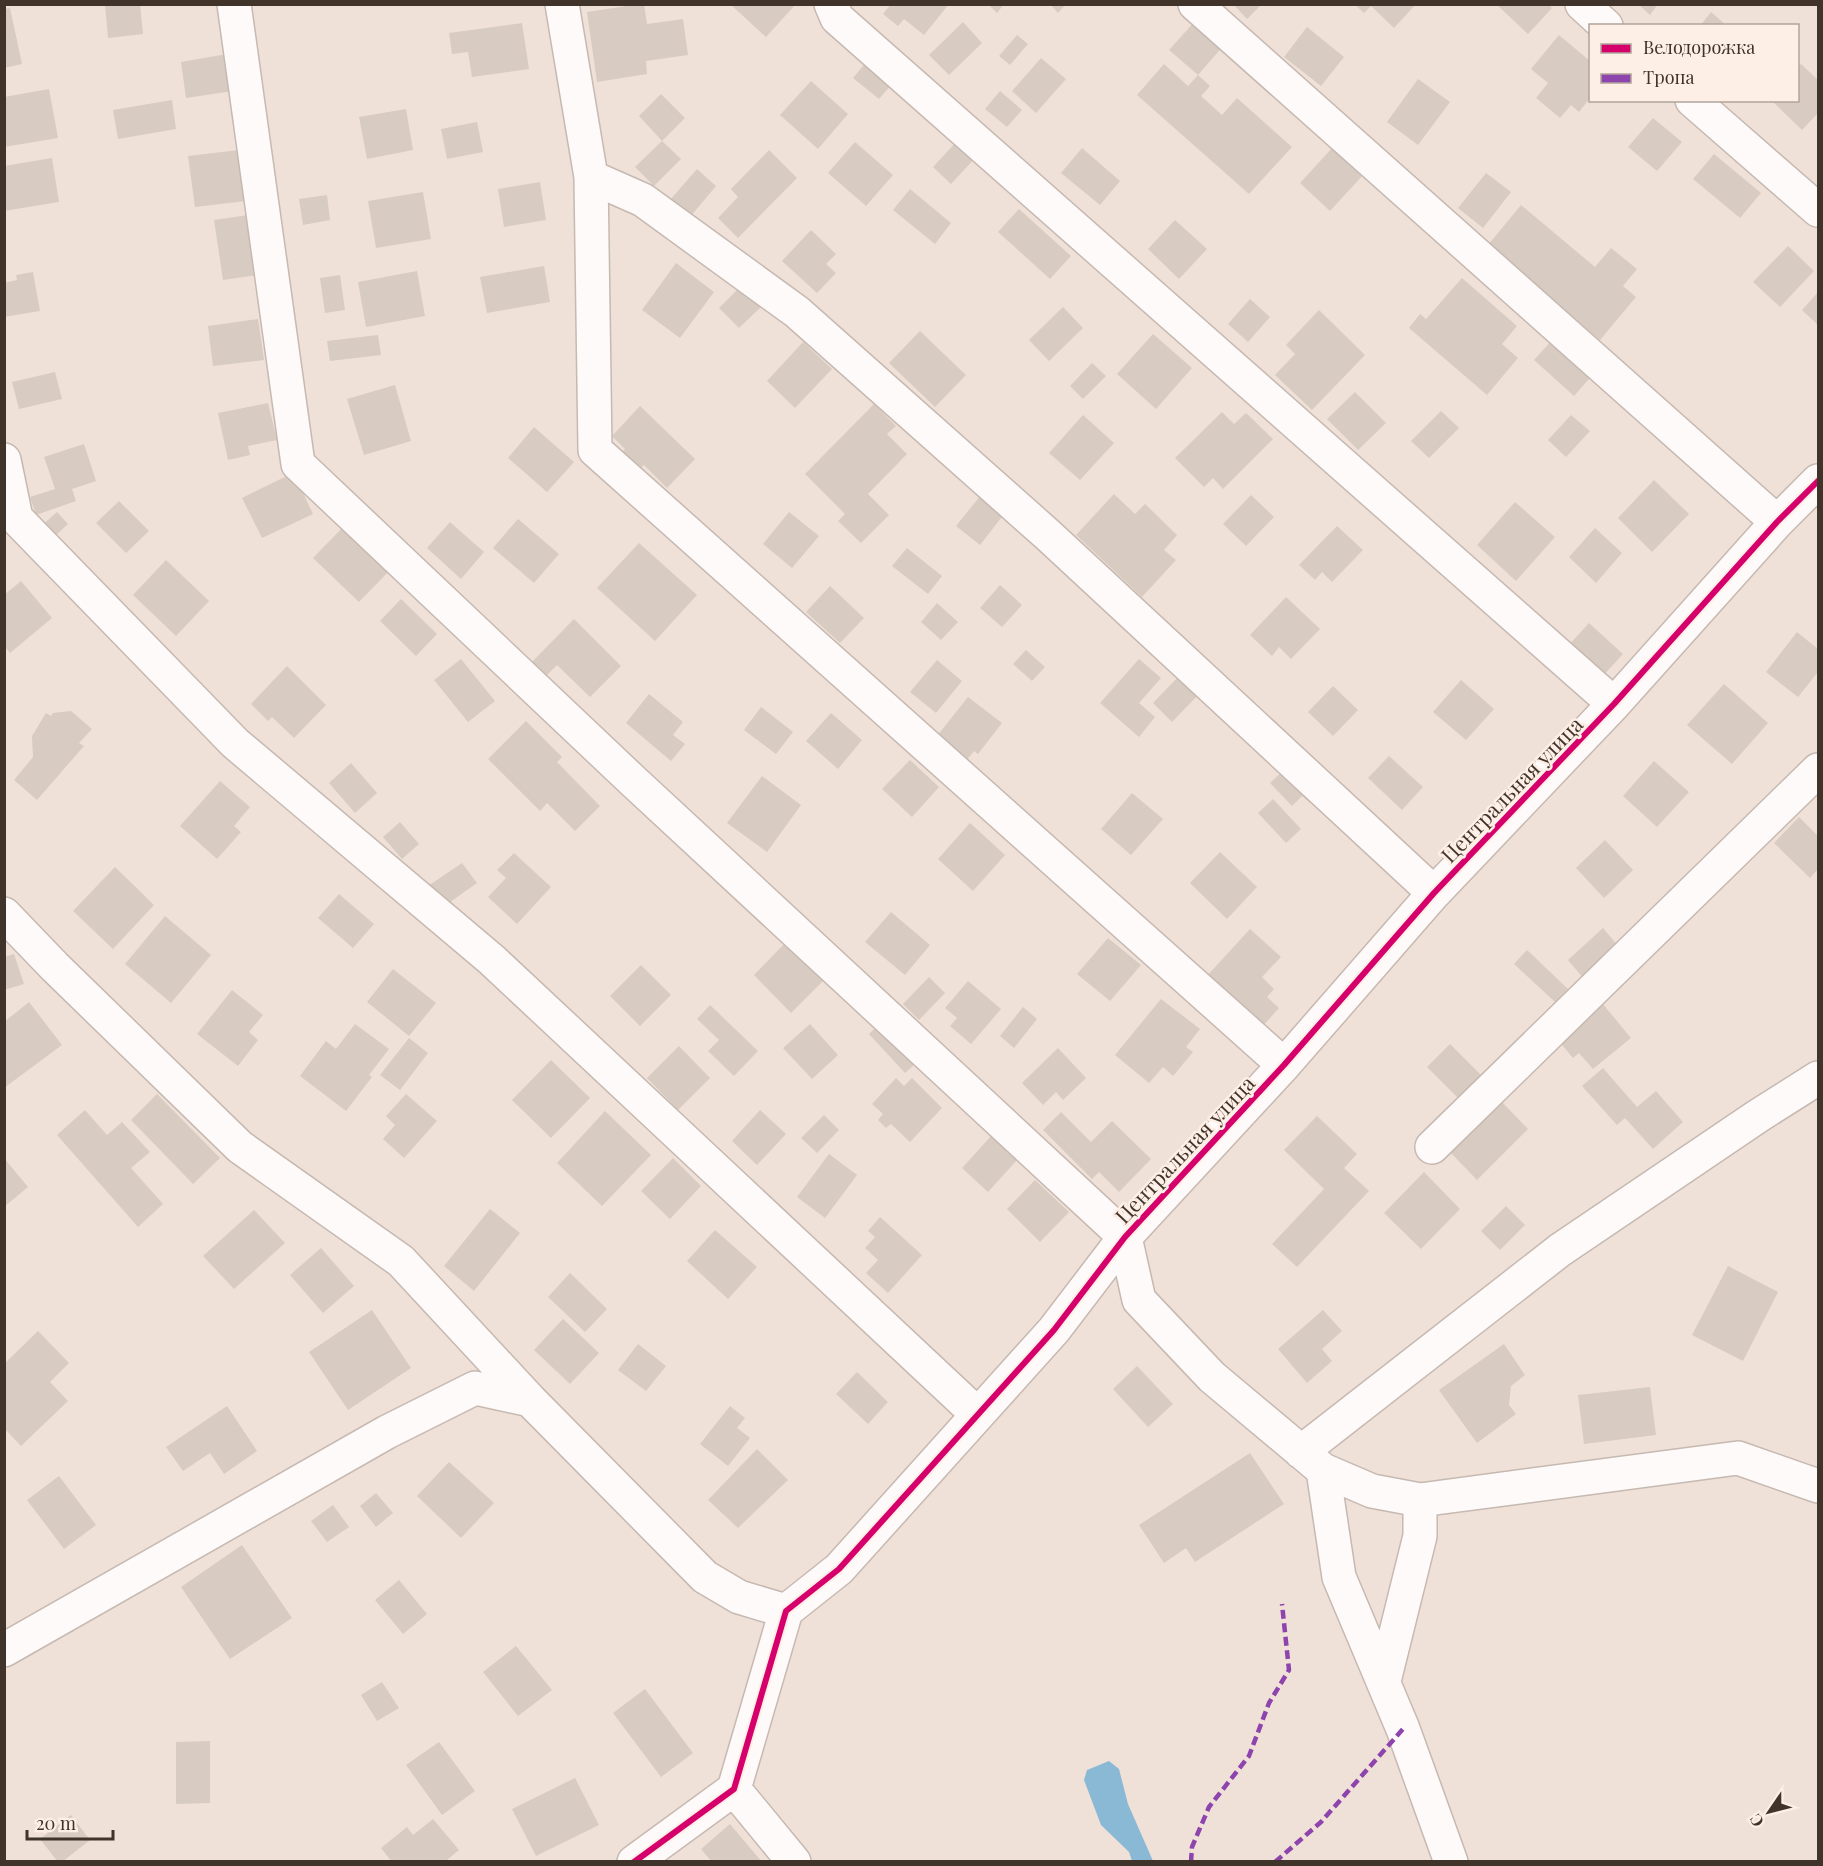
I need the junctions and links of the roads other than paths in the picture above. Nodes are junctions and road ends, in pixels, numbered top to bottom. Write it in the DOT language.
graph roads {
  1 [pos="234,4"];
  2 [pos="562,4"];
  3 [pos="831,4"];
  4 [pos="1195,4"];
  5 [pos="1582,4"];
  6 [pos="1604,24"];
  7 [pos="1694,102"];
  8 [pos="591,177"];
  9 [pos="1818,210"];
  10 [pos="4,460"];
  11 [pos="1818,481"];
  12 [pos="1777,522"];
  13 [pos="1614,704"];
  14 [pos="1818,770"];
  15 [pos="1434,893"];
  16 [pos="4,914"];
  17 [pos="1284,1065"];
  18 [pos="1818,1078"];
  19 [pos="1432,1147"];
  20 [pos="1125,1237"];
  21 [pos="530,1400"];
  22 [pos="977,1414"];
  23 [pos="1312,1461"];
  24 [pos="1818,1486"];
  25 [pos="1420,1500"];
  26 [pos="786,1611"];
  27 [pos="4,1650"];
  28 [pos="1384,1681"];
  29 [pos="734,1790"];
  30 [pos="634,1862"];
  31 [pos="794,1862"];
  32 [pos="1451,1862"];
  1 -- 20 [label="street"];
  2 -- 8 [label="street"];
  3 -- 13 [label="street"];
  4 -- 12 [label="street"];
  5 -- 6 [label="street"];
  7 -- 9 [label="street"];
  8 -- 15 [label="street"];
  8 -- 17 [label="street"];
  10 -- 22 [label="street"];
  11 -- 12 [label="street, Центральная улица"];
  12 -- 13 [label="street, Центральная улица"];
  13 -- 15 [label="street, Центральная улица"];
  14 -- 19 [label="street"];
  15 -- 17 [label="street, Центральная улица"];
  16 -- 21 [label="street"];
  17 -- 20 [label="street, Центральная улица"];
  18 -- 23 [label="street"];
  20 -- 22 [label="street, Центральная улица"];
  20 -- 23 [label="street"];
  21 -- 26 [label="street"];
  21 -- 27 [label="street"];
  22 -- 26 [label="street, Центральная улица"];
  23 -- 25 [label="street"];
  23 -- 28 [label="street"];
  24 -- 25 [label="street"];
  25 -- 28 [label="street"];
  26 -- 29 [label="street"];
  28 -- 32 [label="street"];
  29 -- 30 [label="street"];
  29 -- 31 [label="street"];
}
